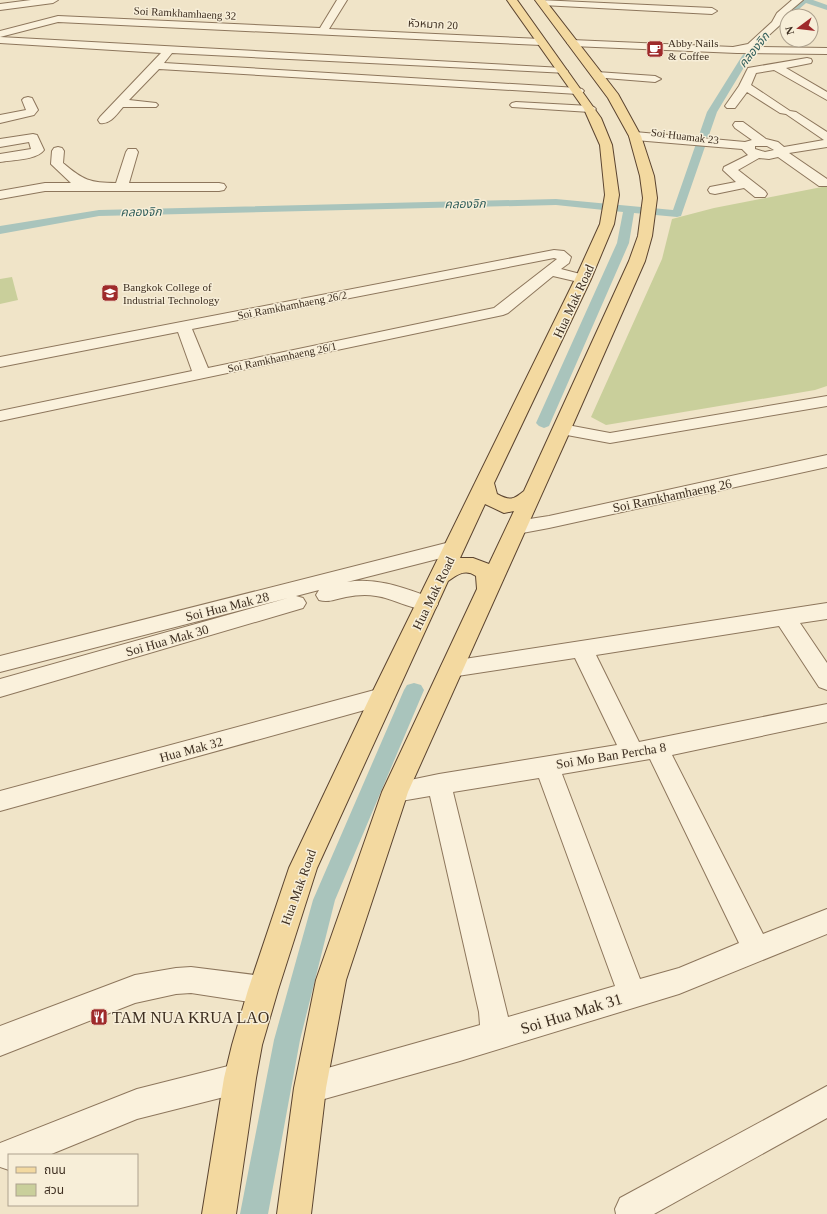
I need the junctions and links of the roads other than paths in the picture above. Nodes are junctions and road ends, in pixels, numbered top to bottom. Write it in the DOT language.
graph roads {
  1 [pos="53,0"];
  2 [pos="342,0"];
  3 [pos="512,0"];
  4 [pos="798,0"];
  5 [pos="541,1"];
  6 [pos="0,7"];
  7 [pos="712,11"];
  8 [pos="323,31"];
  9 [pos="0,34"];
  10 [pos="0,40"];
  11 [pos="556,42"];
  12 [pos="678,48"];
  13 [pos="169,50"];
  14 [pos="733,50"];
  15 [pos="824,56"];
  16 [pos="679,59"];
  17 [pos="156,66"];
  18 [pos="776,66"];
  19 [pos="563,71"];
  20 [pos="597,75"];
  21 [pos="655,79"];
  22 [pos="744,86"];
  23 [pos="578,92"];
  24 [pos="827,96"];
  25 [pos="28,100"];
  26 [pos="120,103"];
  27 [pos="152,105"];
  28 [pos="516,105"];
  29 [pos="731,106"];
  30 [pos="590,109"];
  31 [pos="0,119"];
  32 [pos="104,120"];
  33 [pos="738,124"];
  34 [pos="634,133"];
  35 [pos="827,137"];
  36 [pos="0,142"];
  37 [pos="763,142"];
  38 [pos="827,143"];
  39 [pos="747,148"];
  40 [pos="58,151"];
  41 [pos="132,152"];
  42 [pos="780,152"];
  43 [pos="0,158"];
  44 [pos="824,183"];
  45 [pos="746,184"];
  46 [pos="97,187"];
  47 [pos="122,187"];
  48 [pos="219,187"];
  49 [pos="715,190"];
  50 [pos="760,194"];
  51 [pos="0,195"];
  52 [pos="550,271"];
  53 [pos="583,279"];
  54 [pos="183,326"];
  55 [pos="0,362"];
  56 [pos="202,374"];
  57 [pos="827,400"];
  58 [pos="0,416"];
  59 [pos="562,429"];
  60 [pos="827,461"];
  61 [pos="485,484"];
  62 [pos="531,495"];
  63 [pos="517,527"];
  64 [pos="454,548"];
  65 [pos="441,576"];
  66 [pos="488,589"];
  67 [pos="428,604"];
  68 [pos="827,612"];
  69 [pos="785,618"];
  70 [pos="582,649"];
  71 [pos="0,664"];
  72 [pos="452,669"];
  73 [pos="827,681"];
  74 [pos="0,688"];
  75 [pos="382,696"];
  76 [pos="827,713"];
  77 [pos="644,750"];
  78 [pos="547,766"];
  79 [pos="439,784"];
  80 [pos="394,792"];
  81 [pos="0,801"];
  82 [pos="827,920"];
  83 [pos="756,949"];
  84 [pos="263,990"];
  85 [pos="632,994"];
  86 [pos="496,1035"];
  87 [pos="0,1042"];
  88 [pos="240,1078"];
  89 [pos="310,1088"];
  90 [pos="827,1101"];
  91 [pos="13,1154"];
  92 [pos="627,1212"];
  93 [pos="219,1214"];
  94 [pos="294,1214"];
  1 -- 6 [label="street"];
  2 -- 8 [label="street"];
  3 -- 11 [label="main road, Hua Mak Road"];
  4 -- 14 [label="street"];
  5 -- 7 [label="street"];
  5 -- 11 [label="main road, Hua Mak Road"];
  8 -- 9 [label="street, Soi Ramkhamhaeng 32"];
  8 -- 11 [label="street, หัวหมาก 20"];
  10 -- 13 [label="street"];
  11 -- 12 [label="street, หัวหมาก 20"];
  11 -- 19 [label="main road, Hua Mak Road"];
  11 -- 20 [label="main road, Hua Mak Road"];
  12 -- 14 [label="street, หัวหมาก 20"];
  12 -- 16 [label="street"];
  13 -- 17 [label="street"];
  13 -- 19 [label="street"];
  14 -- 15 [label="street"];
  15 -- 18 [label="street"];
  17 -- 23 [label="street"];
  17 -- 26 [label="street"];
  18 -- 22 [label="street"];
  18 -- 24 [label="street"];
  19 -- 23 [label="main road, Hua Mak Road"];
  20 -- 21 [label="street"];
  20 -- 34 [label="main road, Hua Mak Road"];
  22 -- 29 [label="street"];
  22 -- 35 [label="street"];
  23 -- 30 [label="main road, Hua Mak Road"];
  25 -- 31 [label="street"];
  26 -- 27 [label="street"];
  26 -- 32 [label="street"];
  28 -- 30 [label="street"];
  30 -- 53 [label="main road, Hua Mak Road"];
  33 -- 37 [label="street"];
  34 -- 39 [label="street, Soi Huamak 23"];
  34 -- 59 [label="main road, Hua Mak Road"];
  36 -- 43 [label="street"];
  37 -- 39 [label="street, Soi Huamak 23"];
  37 -- 42 [label="street"];
  38 -- 42 [label="street, Soi Huamak 23"];
  39 -- 42 [label="street, Soi Huamak 23"];
  39 -- 45 [label="street"];
  40 -- 46 [label="street"];
  41 -- 47 [label="street"];
  42 -- 44 [label="street"];
  45 -- 49 [label="street"];
  45 -- 50 [label="street"];
  46 -- 47 [label="street"];
  46 -- 51 [label="street"];
  47 -- 48 [label="street"];
  52 -- 53 [label="street"];
  52 -- 54 [label="street, Soi Ramkhamhaeng 26/2"];
  52 -- 56 [label="street, Soi Ramkhamhaeng 26/1"];
  53 -- 61 [label="main road, Hua Mak Road"];
  54 -- 55 [label="street, Soi Ramkhamhaeng 26/2"];
  54 -- 56 [label="street"];
  56 -- 58 [label="street, Soi Ramkhamhaeng 26/1"];
  57 -- 59 [label="street"];
  59 -- 62 [label="main road, Hua Mak Road"];
  60 -- 63 [label="street, Soi Ramkhamhaeng 26"];
  61 -- 62 [label="main road"];
  61 -- 64 [label="main road, Hua Mak Road"];
  62 -- 63 [label="main road, Hua Mak Road"];
  63 -- 66 [label="main road, Hua Mak Road"];
  64 -- 65 [label="main road, Hua Mak Road"];
  64 -- 71 [label="street, Soi Hua Mak 28"];
  65 -- 66 [label="main road"];
  65 -- 67 [label="main road, Hua Mak Road"];
  66 -- 72 [label="main road, Hua Mak Road"];
  67 -- 74 [label="street, Soi Hua Mak 30"];
  67 -- 75 [label="main road, Hua Mak Road"];
  68 -- 69 [label="street"];
  69 -- 70 [label="street"];
  69 -- 73 [label="street"];
  70 -- 72 [label="street"];
  70 -- 77 [label="street"];
  72 -- 80 [label="main road, Hua Mak Road"];
  75 -- 81 [label="street, Hua Mak 32"];
  75 -- 84 [label="main road, Hua Mak Road"];
  76 -- 77 [label="street, Soi Mo Ban Percha 8"];
  77 -- 78 [label="street, Soi Mo Ban Percha 8"];
  77 -- 83 [label="street"];
  78 -- 79 [label="street, Soi Mo Ban Percha 8"];
  78 -- 85 [label="street"];
  79 -- 80 [label="street, Soi Mo Ban Percha 8"];
  79 -- 86 [label="street"];
  80 -- 89 [label="main road, Hua Mak Road"];
  82 -- 83 [label="street, Soi Hua Mak 31"];
  83 -- 85 [label="street, Soi Hua Mak 31"];
  84 -- 87 [label="street"];
  84 -- 88 [label="main road, Hua Mak Road"];
  85 -- 86 [label="street, Soi Hua Mak 31"];
  86 -- 89 [label="street, Soi Hua Mak 31"];
  88 -- 91 [label="street"];
  88 -- 93 [label="main road, Hua Mak Road"];
  89 -- 94 [label="main road, Hua Mak Road"];
  90 -- 92 [label="street"];
}
